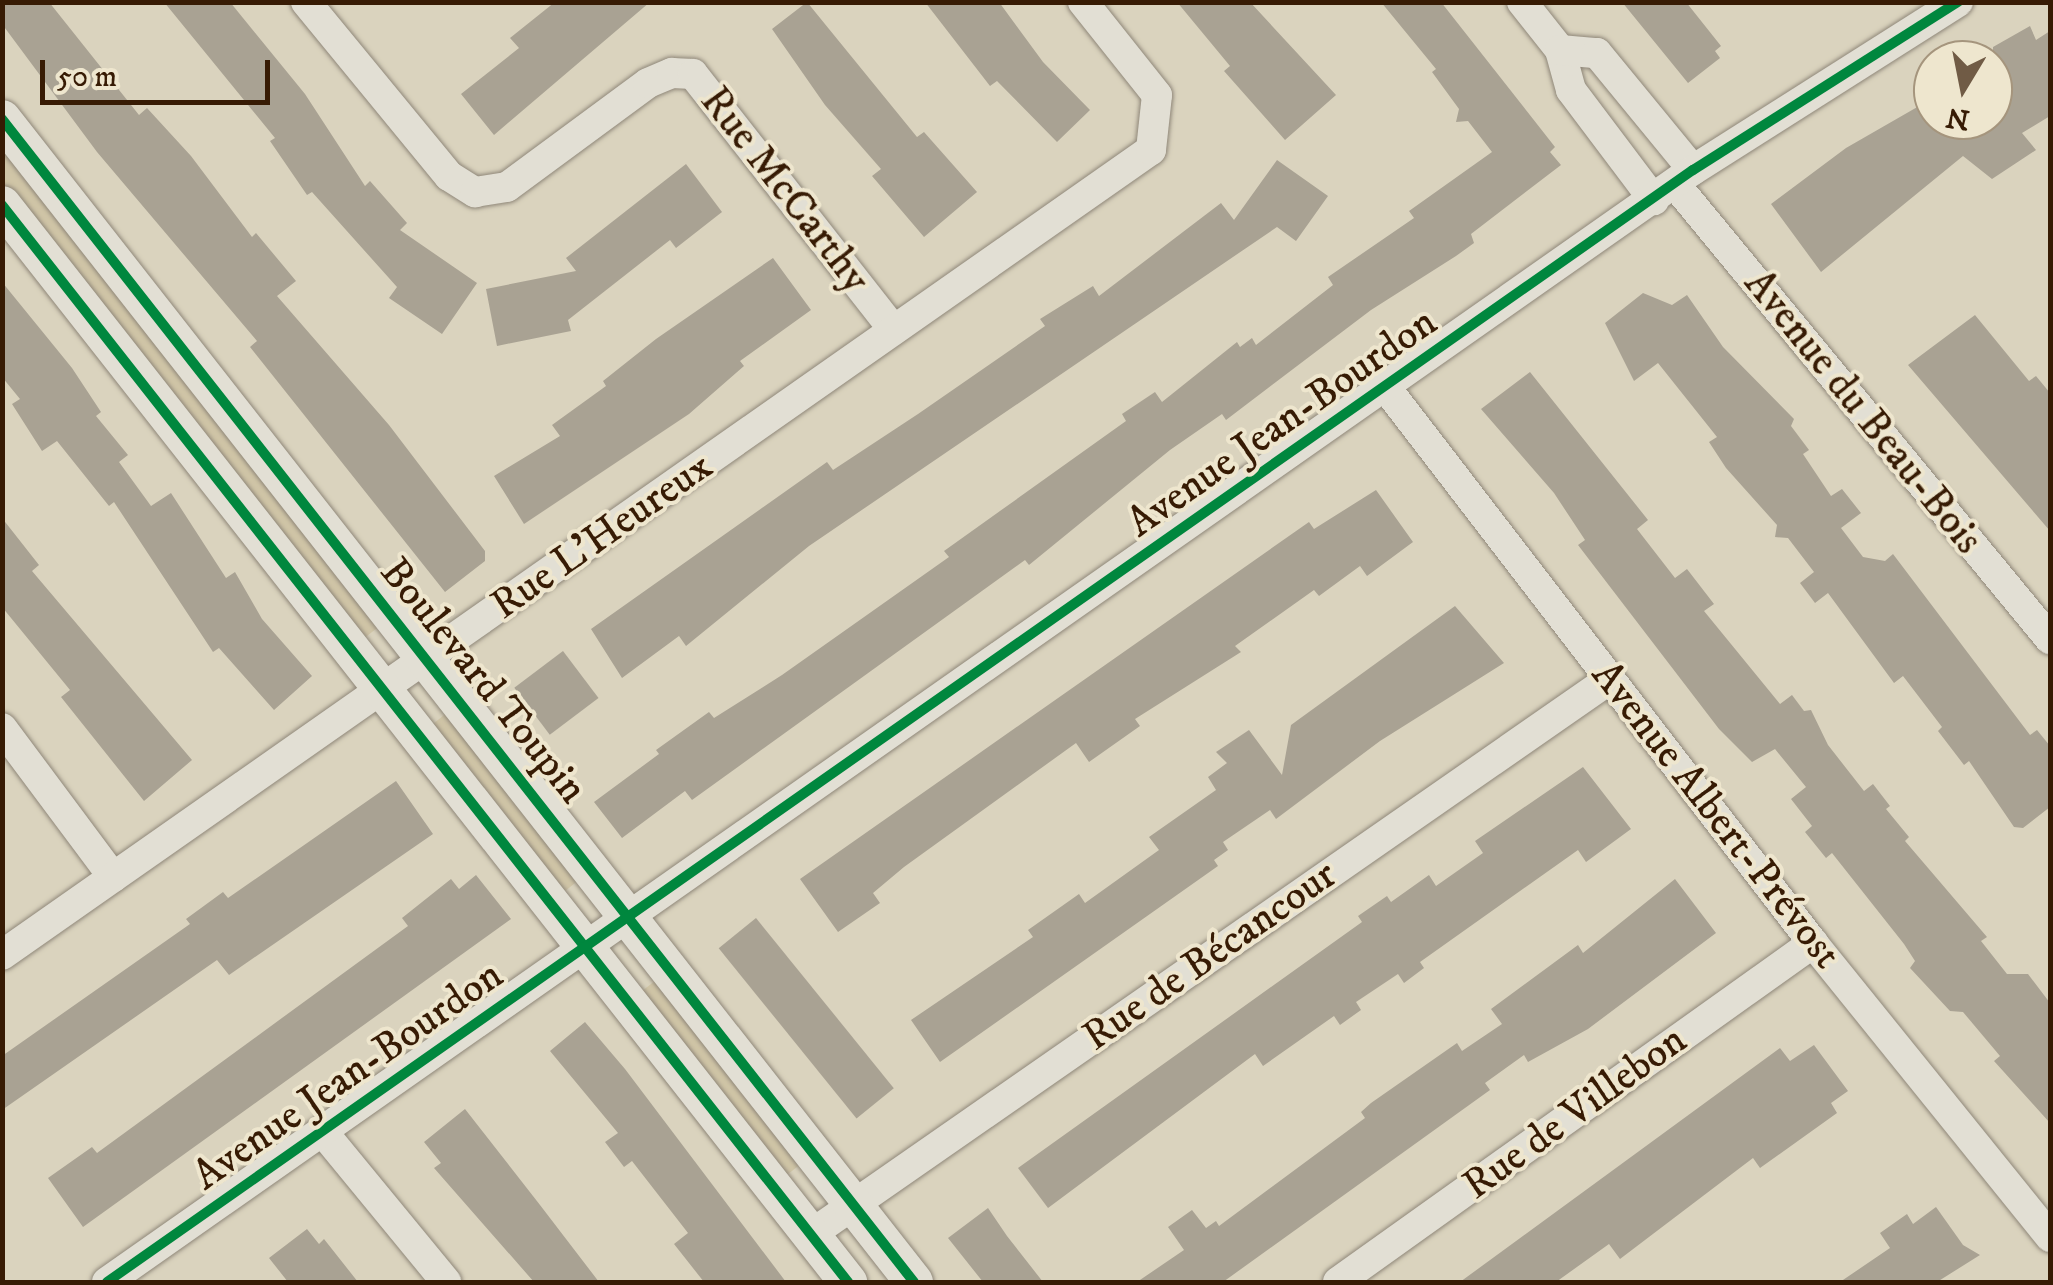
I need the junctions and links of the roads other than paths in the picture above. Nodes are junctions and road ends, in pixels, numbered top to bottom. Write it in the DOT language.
graph roads {
  1 [pos="306,2"];
  2 [pos="1084,2"];
  3 [pos="1522,2"];
  4 [pos="1958,2"];
  5 [pos="1560,50"];
  6 [pos="2,120"];
  7 [pos="1674,185"];
  8 [pos="2,205"];
  9 [pos="894,330"];
  10 [pos="1387,388"];
  11 [pos="2050,640"];
  12 [pos="426,661"];
  13 [pos="1610,679"];
  14 [pos="383,692"];
  15 [pos="2,728"];
  16 [pos="114,877"];
  17 [pos="632,920"];
  18 [pos="1813,943"];
  19 [pos="589,949"];
  20 [pos="2,955"];
  21 [pos="323,1132"];
  22 [pos="852,1204"];
  23 [pos="810,1234"];
  24 [pos="2050,1237"];
  25 [pos="107,1282"];
  26 [pos="446,1282"];
  27 [pos="848,1282"];
  28 [pos="914,1282"];
  29 [pos="1338,1282"];
  1 -- 9 [label="street, Rue McCarthy"];
  2 -- 9 [label="street, Rue L'Heureux"];
  3 -- 5 [label="street, Avenue du Beau-Bois"];
  4 -- 7 [label="street, Avenue Jean-Bourdon"];
  5 -- 7 [label="street, Avenue du Beau-Bois"];
  5 -- 7 [label="street, Avenue du Beau-Bois"];
  6 -- 12 [label="street, Boulevard Toupin"];
  7 -- 10 [label="street, Avenue Jean-Bourdon"];
  7 -- 11 [label="street, Avenue du Beau-Bois"];
  8 -- 14 [label="street, Boulevard Toupin"];
  9 -- 12 [label="street, Rue L'Heureux"];
  10 -- 13 [label="street, Avenue Albert-Prévost"];
  10 -- 17 [label="street, Avenue Jean-Bourdon"];
  12 -- 14 [label="street, Rue L'Heureux"];
  12 -- 17 [label="street, Boulevard Toupin"];
  13 -- 18 [label="street, Avenue Albert-Prévost"];
  13 -- 22 [label="street, Rue de Bécancour"];
  14 -- 16 [label="street, Rue L'Heureux"];
  14 -- 19 [label="street, Boulevard Toupin"];
  15 -- 16 [label="street"];
  16 -- 20 [label="street, Rue L'Heureux"];
  17 -- 19 [label="street, Avenue Jean-Bourdon"];
  17 -- 22 [label="street, Boulevard Toupin"];
  18 -- 24 [label="street, Avenue Albert-Prévost"];
  18 -- 29 [label="street, Rue de Villebon"];
  19 -- 21 [label="street, Avenue Jean-Bourdon"];
  19 -- 23 [label="street, Boulevard Toupin"];
  21 -- 25 [label="street, Avenue Jean-Bourdon"];
  21 -- 26 [label="street"];
  22 -- 23 [label="street, Rue de Bécancour"];
  22 -- 28 [label="street, Boulevard Toupin"];
  23 -- 27 [label="street, Boulevard Toupin"];
}
